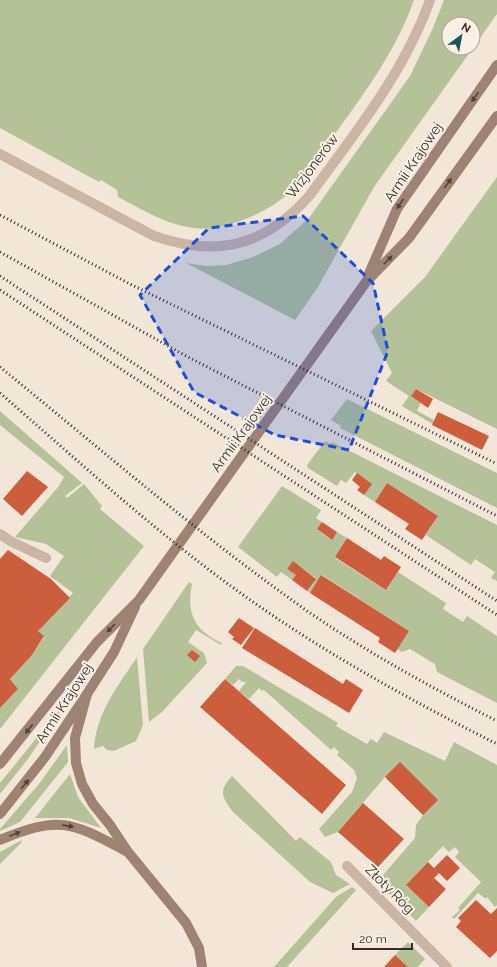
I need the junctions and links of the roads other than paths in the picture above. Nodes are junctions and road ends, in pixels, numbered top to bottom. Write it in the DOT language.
graph roads {
  1 [pos="430,0"];
  2 [pos="497,65"];
  3 [pos="497,116"];
  4 [pos="0,154"];
  5 [pos="366,282"];
  6 [pos="0,534"];
  7 [pos="46,558"];
  8 [pos="139,600"];
  9 [pos="87,694"];
  10 [pos="0,764"];
  11 [pos="0,814"];
  12 [pos="0,840"];
  13 [pos="128,852"];
  14 [pos="347,866"];
  15 [pos="202,967"];
  16 [pos="447,967"];
  1 -- 4 [label="street, Wizjonerów"];
  2 -- 5 [label="main road, Armii Krajowej, one-way"];
  5 -- 3 [label="main road, Armii Krajowej, one-way"];
  5 -- 8 [label="main road, Armii Krajowej"];
  6 -- 7 [label="street"];
  8 -- 9 [label="main road, Armii Krajowej"];
  8 -- 10 [label="main road, Armii Krajowej, one-way"];
  11 -- 9 [label="main road, Armii Krajowej, one-way"];
  9 -- 13 [label="main road"];
  12 -- 13 [label="main road, one-way"];
  13 -- 15 [label="main road"];
  14 -- 16 [label="street, Złoty Róg"];
}
